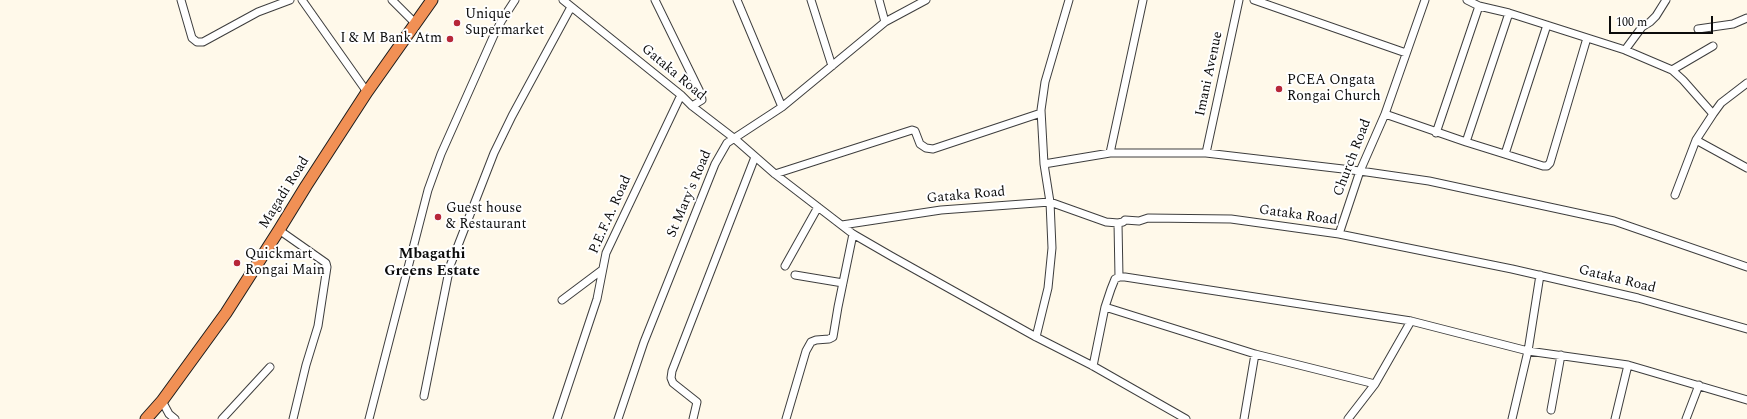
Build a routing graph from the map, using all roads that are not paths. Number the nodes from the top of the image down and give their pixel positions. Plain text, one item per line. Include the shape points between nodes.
1 (181, 0) edge
2 (290, 0) edge
3 (302, 0) edge
4 (392, 0) edge
5 (432, 0) edge
6 (515, 0) edge
7 (563, 0) edge
8 (655, 0) edge
9 (737, 0) edge
10 (811, 0) edge
11 (879, 0) edge
12 (926, 0) edge
13 (1069, 0) edge
14 (1143, 0) edge
15 (1239, 0) edge
16 (1254, 0) edge
17 (1425, 0) edge
18 (1467, 0) edge
19 (1666, 0) edge
20 (276, 2) edge
21 (1479, 6) junction
22 (571, 7) junction
23 (1509, 13) junction
24 (1747, 18) edge
25 (885, 22) junction
26 (415, 23) junction
27 (1547, 25) junction
28 (1698, 29) dead end
29 (1587, 38) junction
30 (1713, 46) dead end
31 (1625, 50) junction
32 (1406, 53) junction
33 (832, 66) junction
34 (1672, 70) junction
35 (1747, 83) edge
36 (367, 92) junction
37 (681, 95) junction
38 (692, 106) junction
39 (782, 107) junction
40 (1040, 113) junction
41 (1385, 114) junction
42 (1713, 114) junction
43 (1436, 133) junction
44 (735, 139) junction
45 (1696, 140) junction
46 (1466, 142) junction
47 (1110, 153) junction
48 (1206, 153) junction
49 (1505, 154) junction
50 (755, 157) junction
51 (1044, 164) junction
52 (1746, 166) edge
53 (1360, 170) junction
54 (775, 174) junction
55 (1676, 195) dead end
56 (1050, 202) junction
57 (818, 207) junction
58 (1118, 223) junction
59 (842, 225) junction
60 (279, 230) junction
61 (853, 234) junction
62 (1339, 234) junction
63 (785, 266) dead end
64 (1747, 267) edge
65 (602, 270) junction
66 (796, 275) dead end
67 (1540, 275) junction
68 (1119, 277) junction
69 (843, 283) junction
70 (562, 300) dead end
71 (1105, 307) junction
72 (1411, 322) junction
73 (1747, 329) edge
74 (1036, 337) junction
75 (1528, 351) junction
76 (1255, 354) junction
77 (1561, 355) junction
78 (1628, 365) junction
79 (1093, 366) junction
80 (270, 367) dead end
81 (1375, 384) junction
82 (1699, 385) junction
83 (424, 396) dead end
84 (162, 400) junction
85 (1747, 400) edge
86 (1551, 410) dead end
87 (146, 419) edge
88 (175, 419) edge
89 (222, 419) edge
90 (293, 419) edge
91 (369, 419) edge
92 (557, 419) edge
93 (618, 419) edge
94 (693, 419) edge
95 (786, 419) edge
96 (1186, 419) edge
97 (1244, 419) edge
98 (1348, 419) edge
99 (1512, 419) edge
100 (1615, 419) edge
101 (1686, 419) edge

1 - 20 street via 192,38 197,42 211,39
2 - 20 street
3 - 36 street
4 - 26 street
5 - 26 highway, Magadi Road
6 - 91 street via 494,35 441,154 428,190
7 - 22 street, Gataka Road
8 - 38 street via 702,97 702,100
9 - 39 street
10 - 33 street
11 - 25 street
12 - 25 street, St Mary's Road
13 - 40 street via 1045,82
14 - 47 street
15 - 48 street, Imani Avenue
16 - 32 street
17 - 32 street, Church Road
18 - 21 street
19 - 31 street via 1656,16 1642,27
21 - 23 street
21 - 43 street
22 - 37 street, Gataka Road
22 - 83 street via 494,152 450,266
23 - 27 street
23 - 46 street
24 - 28 street via 1733,24
25 - 33 street, St Mary's Road
26 - 36 highway, Magadi Road
27 - 29 street
27 - 49 street
29 - 31 street
29 - 49 street via 1550,163 1543,166
30 - 34 street
31 - 34 street
32 - 41 street, Church Road
33 - 39 street, St Mary's Road
34 - 42 street
35 - 42 street via 1721,103
36 - 60 highway, Magadi Road
37 - 38 street, Gataka Road
37 - 65 street, P.E.F.A. Road via 606,253
38 - 44 street, Gataka Road
39 - 44 street, St Mary's Road
40 - 51 street
40 - 54 street via 933,149 920,144 915,131 912,130
41 - 43 street
41 - 53 street, Church Road
42 - 45 street
43 - 46 street
44 - 50 street, Gataka Road
44 - 93 street, St Mary's Road via 727,143 715,164 644,342
45 - 52 street
45 - 55 street
46 - 49 street
47 - 48 street
47 - 51 street
48 - 53 street
50 - 54 street, Gataka Road
50 - 94 street via 672,371 673,383 698,402
51 - 56 street
53 - 62 street, Church Road
53 - 64 street via 1429,181 1614,221
54 - 57 street, Gataka Road
56 - 58 street, Gataka Road via 1106,222
56 - 59 street, Gataka Road via 941,210
56 - 74 street via 1052,248 1049,280
57 - 59 street, Gataka Road
57 - 63 street
58 - 62 street, Gataka Road via 1148,218 1231,219
58 - 68 street
59 - 61 street, Gataka Road
60 - 84 highway, Magadi Road via 226,313
60 - 90 street via 326,263 327,267 318,326
61 - 69 street
61 - 74 street, Gataka Road
62 - 67 street, Gataka Road
65 - 70 street
65 - 92 street, P.E.F.A. Road via 597,300
66 - 69 street
67 - 73 street, Gataka Road via 1638,298
67 - 75 street
68 - 71 street via 1115,279
68 - 72 street
69 - 95 street via 834,337 811,342 806,350
71 - 76 street
71 - 79 street
72 - 75 street
72 - 81 street
74 - 79 street, Gataka Road
75 - 77 street
75 - 99 street
76 - 81 street
76 - 97 street
77 - 78 street
77 - 86 street
78 - 82 street
78 - 100 street
79 - 96 street, Gataka Road
80 - 89 street
81 - 98 street
82 - 85 street
82 - 101 street
84 - 87 highway, Magadi Road
84 - 88 street via 169,414

